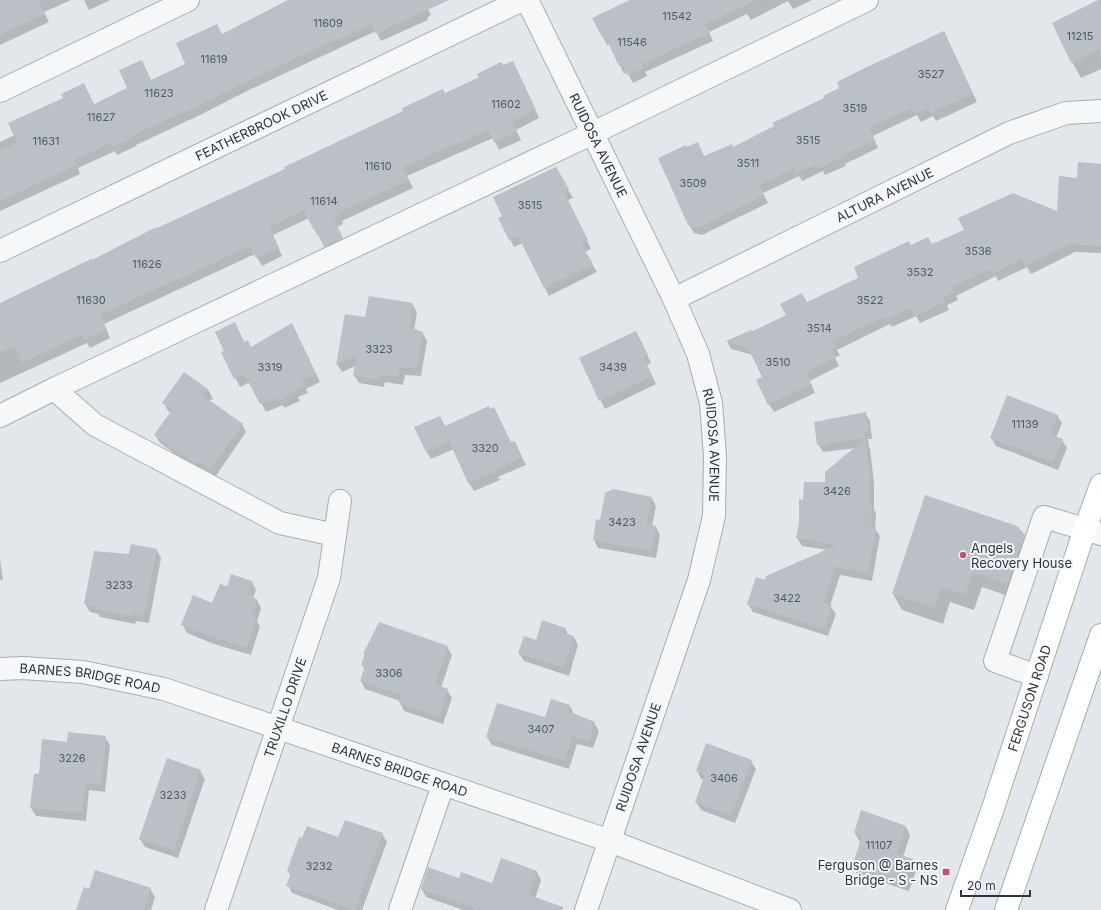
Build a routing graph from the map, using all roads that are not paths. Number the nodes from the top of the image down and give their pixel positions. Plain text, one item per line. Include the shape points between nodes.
1 (188, 0) edge
2 (522, 0) edge
3 (527, 0) edge
4 (868, 0) edge
5 (0, 91) edge
6 (1101, 111) edge
7 (593, 133) junction
8 (0, 251) edge
9 (674, 299) junction
10 (54, 389) junction
11 (0, 416) edge
12 (1101, 485) edge
13 (340, 501) dead end
14 (1093, 532) edge
15 (335, 535) junction
16 (1101, 635) edge
17 (0, 670) edge
18 (1037, 676) junction
19 (278, 728) junction
20 (443, 785) junction
21 (610, 841) junction
22 (777, 908) edge
23 (216, 910) edge
24 (400, 910) edge
25 (586, 910) edge
26 (957, 910) edge
27 (1006, 910) edge

1 - 5 street
2 - 8 street, FEATHERBROOK DRIVE
3 - 7 street, RUIDOSA AVENUE
4 - 7 street
6 - 9 street, ALTURA AVENUE via 1066,113 1009,133
7 - 9 street, RUIDOSA AVENUE
7 - 10 street
9 - 21 street, RUIDOSA AVENUE via 698,354 711,403 715,456 714,516 699,580
10 - 11 street
10 - 15 street via 94,425 280,524
12 - 14 main road, FERGUSON ROAD
13 - 15 street, TRUXILLO DRIVE
14 - 18 main road, FERGUSON ROAD
14 - 18 street via 1044,517 995,661
15 - 19 street, TRUXILLO DRIVE via 329,578
16 - 27 main road
17 - 19 street, BARNES BRIDGE ROAD via 23,668 83,672 164,689
18 - 26 main road, FERGUSON ROAD
19 - 20 street, BARNES BRIDGE ROAD
19 - 23 street, TRUXILLO DRIVE
20 - 21 street, BARNES BRIDGE ROAD
20 - 24 street
21 - 22 street, BARNES BRIDGE ROAD
21 - 25 street, RUIDOSA AVENUE

